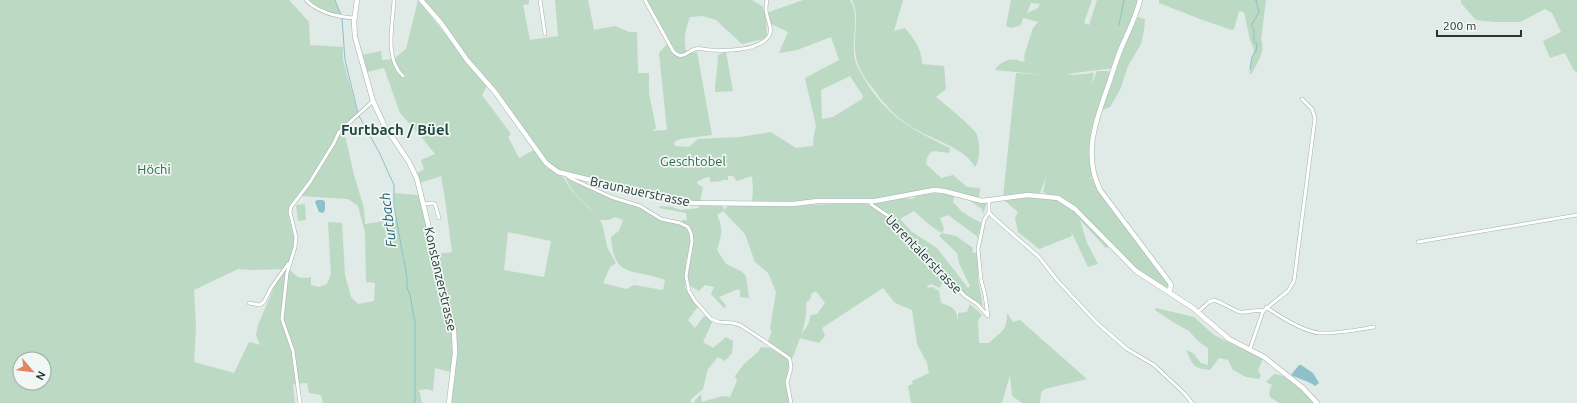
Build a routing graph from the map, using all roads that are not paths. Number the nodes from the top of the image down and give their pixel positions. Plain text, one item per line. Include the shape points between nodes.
1 (306, 0) edge
2 (357, 0) edge
3 (394, 0) edge
4 (421, 0) edge
5 (540, 0) edge
6 (645, 0) edge
7 (767, 0) edge
8 (1140, 0) edge
9 (355, 18) junction
10 (546, 34) dead end
11 (403, 76) dead end
12 (1302, 99) dead end
13 (373, 101) junction
14 (566, 174) junction
15 (989, 200) junction
16 (870, 201) junction
17 (424, 204) junction
18 (990, 212) junction
19 (1577, 215) edge
20 (439, 218) dead end
21 (1418, 242) dead end
22 (289, 263) junction
23 (1169, 292) junction
24 (249, 303) dead end
25 (1266, 307) junction
26 (1263, 311) junction
27 (1198, 312) junction
28 (1374, 327) dead end
29 (1250, 349) junction
30 (300, 403) edge
31 (449, 403) edge
32 (792, 403) edge
33 (1192, 403) edge
34 (1317, 403) edge

1 - 9 street via 316,8 342,17
2 - 9 street, Konstanzerstrasse
3 - 11 street via 391,53 395,67
4 - 14 street, Braunauerstrasse via 467,60 496,92 546,163
5 - 10 street
6 - 7 street via 673,51 681,56 695,49 746,48 762,42 771,31 766,13
8 - 23 street via 1093,131 1091,154 1094,174 1106,199 1170,282
9 - 13 street, Konstanzerstrasse via 356,41
12 - 25 street via 1312,109 1315,118 1294,280 1288,291
13 - 17 street, Konstanzerstrasse via 384,125 414,173
13 - 22 street via 339,132 310,182 291,207 296,237
14 - 16 street, Braunauerstrasse via 686,202 793,204 818,201
14 - 32 street via 609,196 643,207 661,219 688,227 692,241 686,269 689,291 711,319 740,326 790,360 788,382
15 - 16 street, Braunauerstrasse via 976,200 934,190
15 - 18 street
15 - 23 street, Braunauerstrasse via 1028,195 1061,199 1075,208 1132,268
16 - 18 street, Uerentalerstrasse via 893,219 965,296 988,316 978,249 984,220
17 - 20 street, Konstanzerstrasse via 435,204
17 - 31 street, Konstanzerstrasse via 455,333
18 - 33 street via 1039,257 1097,323 1126,349 1154,365
19 - 21 street
22 - 24 street via 264,302 260,305
22 - 30 street via 282,319 293,351
23 - 27 street, Braunauerstrasse
25 - 26 street
25 - 28 street via 1296,325 1318,333
26 - 27 street via 1240,312 1214,300
26 - 29 street
27 - 29 street, Braunauerstrasse via 1229,339
29 - 34 street, Braunauerstrasse via 1303,388

